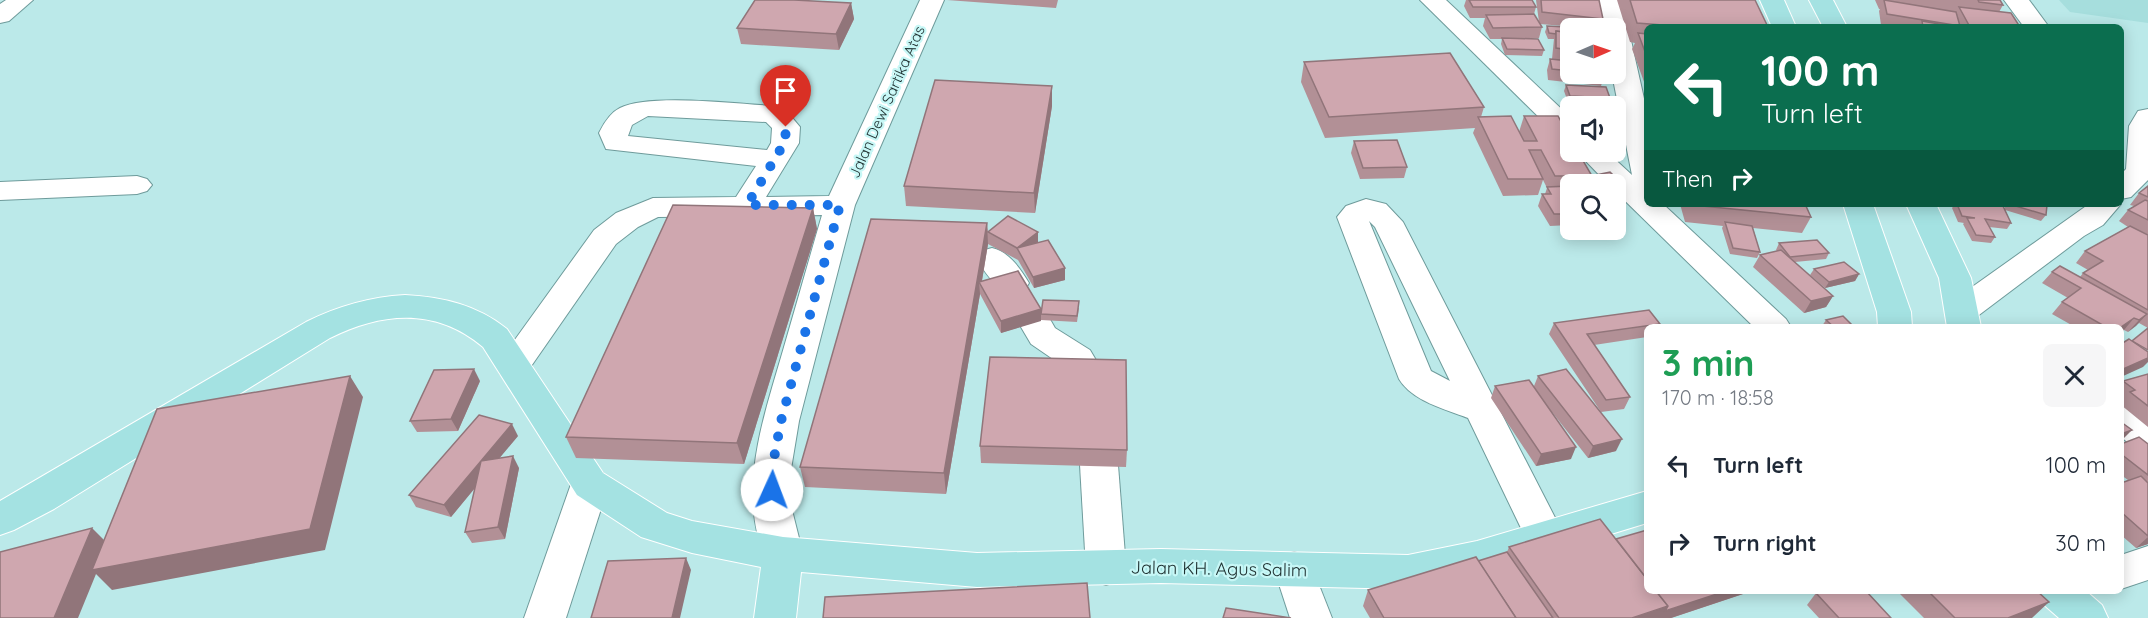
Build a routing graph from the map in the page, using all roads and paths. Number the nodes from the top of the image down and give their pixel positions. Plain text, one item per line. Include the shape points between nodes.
1 (21, 0) edge
2 (932, 0) edge
3 (1432, 0) edge
4 (1610, 0) edge
5 (1821, 0) edge
6 (2016, 0) edge
7 (0, 16) edge
8 (1833, 24) edge
9 (2035, 24) edge
10 (2124, 108) edge
11 (2140, 120) edge
12 (1560, 122) edge
13 (774, 159) junction
14 (1602, 162) edge
15 (1644, 164) edge
16 (2136, 179) edge
17 (137, 185) dead end
18 (0, 191) edge
19 (1644, 201) edge
20 (747, 205) junction
21 (840, 205) junction
22 (1859, 207) edge
23 (1922, 207) edge
24 (2103, 207) edge
25 (1653, 209) edge
26 (992, 258) dead end
27 (1013, 283) edge
28 (1964, 318) edge
29 (1035, 322) edge
30 (1771, 324) edge
31 (1895, 324) edge
32 (513, 366) junction
33 (1089, 378) edge
34 (1481, 409) junction
35 (2124, 420) edge
36 (2148, 438) edge
37 (1099, 465) edge
38 (590, 484) junction
39 (1644, 508) edge
40 (0, 519) edge
41 (1545, 537) junction
42 (783, 554) junction
43 (2148, 563) edge
44 (1106, 568) junction
45 (1294, 569) junction
46 (2124, 571) edge
47 (2061, 594) edge
48 (2079, 594) edge
49 (545, 618) edge
50 (775, 618) edge
51 (1311, 618) edge
52 (2088, 618) edge

1 - 7 street
2 - 21 street, Jalan Dewi Sartika Atas
3 - 12 street
4 - 15 street
5 - 8 main road
6 - 9 street
10 - 11 street
11 - 16 street
13 - 13 street via 785,142 786,127 774,114 647,108 631,112 613,133 616,143
13 - 20 street
14 - 19 street
17 - 18 street
20 - 21 street
20 - 32 street via 653,208 627,220 605,237
21 - 42 street, Jalan Dewi Sartika Atas via 781,421 772,469 773,510
22 - 31 main road
23 - 28 main road via 1957,276
24 - 28 street
25 - 30 street
26 - 27 street
29 - 33 street via 1043,336 1078,358
32 - 38 main road
32 - 40 main road via 483,326 448,312 424,307 373,310 348,316 318,330
34 - 34 street via 1388,222 1378,211 1368,207 1359,210 1352,217 1418,379
34 - 41 street
35 - 36 street
37 - 44 street
38 - 42 main road, Jalan KH. Agus Salim via 655,526
38 - 49 street
39 - 41 main road, Jalan KH. Agus Salim
41 - 45 main road, Jalan KH. Agus Salim via 1477,558 1408,572
42 - 44 main road, Jalan KH. Agus Salim via 977,570
42 - 50 main road
43 - 46 street
44 - 45 main road, Jalan KH. Agus Salim
45 - 51 street
47 - 52 main road
48 - 52 main road

